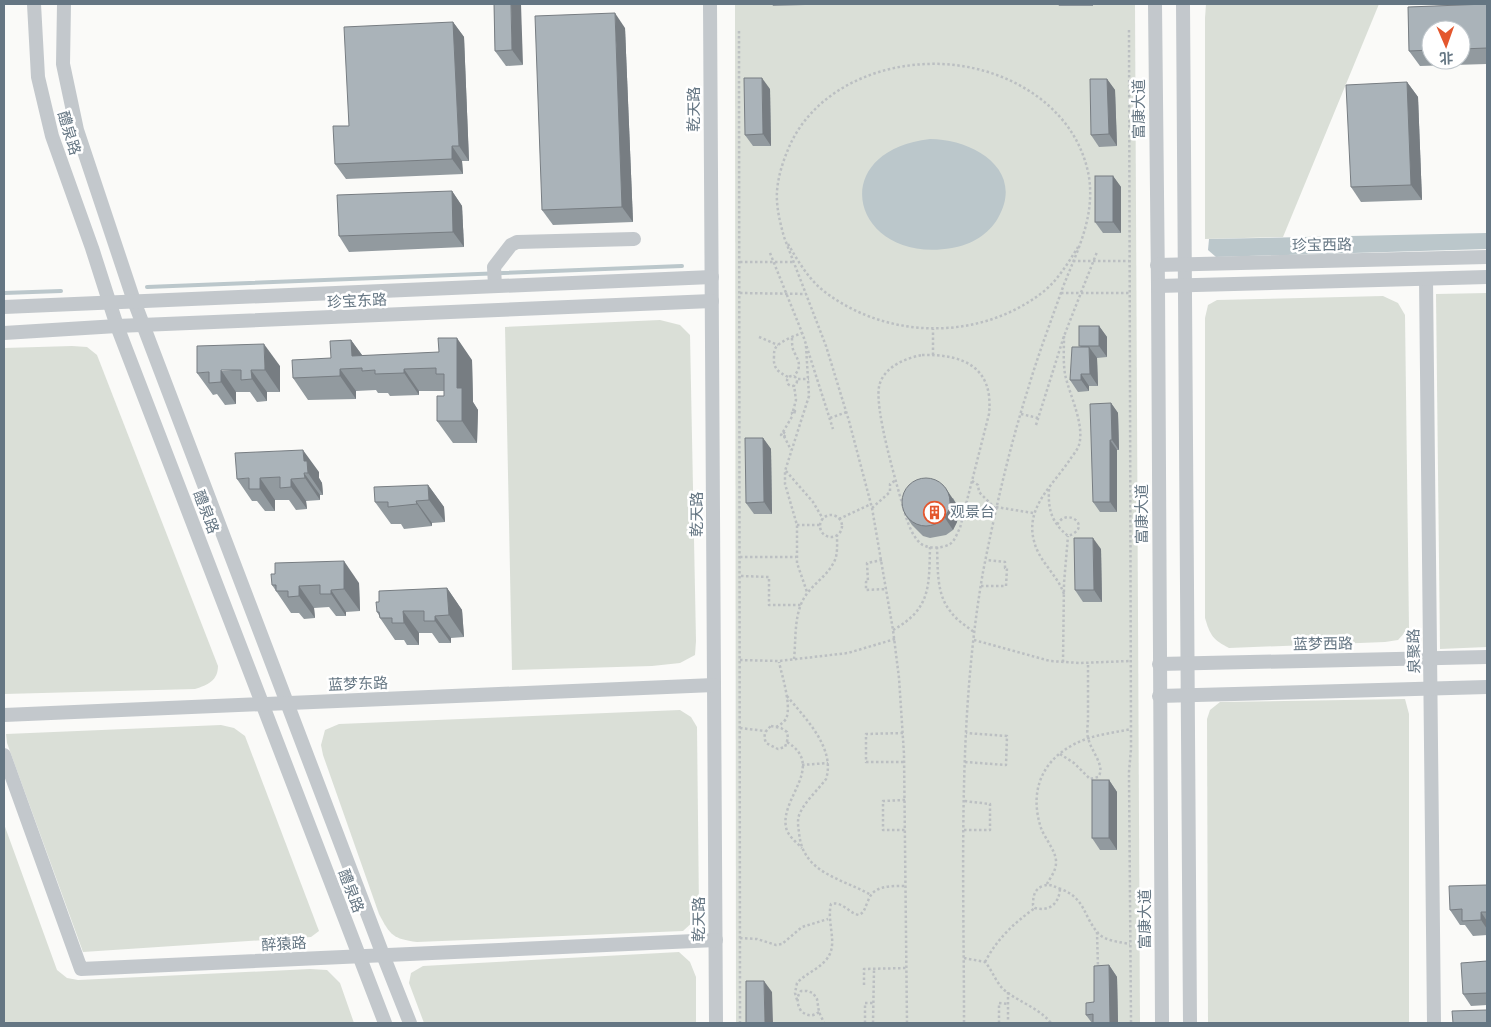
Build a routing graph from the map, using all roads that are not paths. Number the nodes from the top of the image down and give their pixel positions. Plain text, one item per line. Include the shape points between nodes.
1 (34, 4) edge
2 (64, 4) edge
3 (710, 4) edge
4 (1155, 4) edge
5 (1183, 4) edge
6 (634, 239) dead end
7 (1487, 257) edge
8 (1185, 264) junction
9 (1157, 265) junction
10 (712, 277) junction
11 (1487, 277) edge
12 (1426, 279) junction
13 (1185, 285) junction
14 (495, 286) junction
15 (1158, 286) junction
16 (134, 300) junction
17 (712, 301) junction
18 (110, 302) junction
19 (4, 306) edge
20 (117, 326) junction
21 (145, 326) junction
22 (4, 334) edge
23 (1487, 657) edge
24 (1430, 659) junction
25 (1159, 664) junction
26 (1188, 664) junction
27 (714, 685) junction
28 (1487, 687) edge
29 (1431, 689) junction
30 (1159, 696) junction
31 (1188, 696) junction
32 (287, 703) junction
33 (263, 705) junction
34 (4, 715) edge
35 (4, 755) edge
36 (716, 940) junction
37 (358, 956) junction
38 (382, 956) junction
39 (385, 1023) edge
40 (410, 1023) edge
41 (716, 1023) edge
42 (1162, 1023) edge
43 (1190, 1023) edge
44 (1434, 1023) edge

1 - 18 street, 醴泉路 via 38,77 52,136
2 - 16 street, 醴泉路 via 63,64 77,130
3 - 10 street, 乾天路
4 - 9 street, 富康大道
5 - 8 street
6 - 14 street via 511,244 494,267
7 - 8 street, 珍宝西路
8 - 9 street, 珍宝西路
8 - 13 street
9 - 15 street, 富康大道
10 - 14 street, 珍宝东路
10 - 17 street, 乾天路
11 - 12 street
12 - 13 street
12 - 24 street, 泉聚路
13 - 15 street
13 - 26 street
14 - 16 street, 珍宝东路
15 - 25 street, 富康大道
16 - 18 street, 珍宝东路
16 - 21 street, 醴泉路
17 - 21 street, 珍宝东路
17 - 27 street, 乾天路
18 - 19 street, 珍宝东路
18 - 20 street, 醴泉路
20 - 21 street, 珍宝东路
20 - 22 street, 珍宝东路
20 - 33 street, 醴泉路
21 - 32 street, 醴泉路
23 - 24 street, 蓝梦西路
24 - 26 street, 蓝梦西路
24 - 29 street, 泉聚路
25 - 26 street, 蓝梦西路
25 - 30 street, 富康大道
26 - 31 street
27 - 32 street, 蓝梦东路
27 - 36 street, 乾天路
28 - 29 street
29 - 31 street
29 - 44 street, 泉聚路
30 - 31 street
30 - 42 street, 富康大道
31 - 43 street
32 - 33 street, 蓝梦东路
32 - 38 street, 醴泉路
33 - 34 street, 蓝梦东路
33 - 37 street, 醴泉路
35 - 37 street, 醉猿路 via 82,969
36 - 38 street, 醉猿路
36 - 41 street, 乾天路
37 - 38 street, 醉猿路
37 - 39 street, 醴泉路
38 - 40 street, 醴泉路

